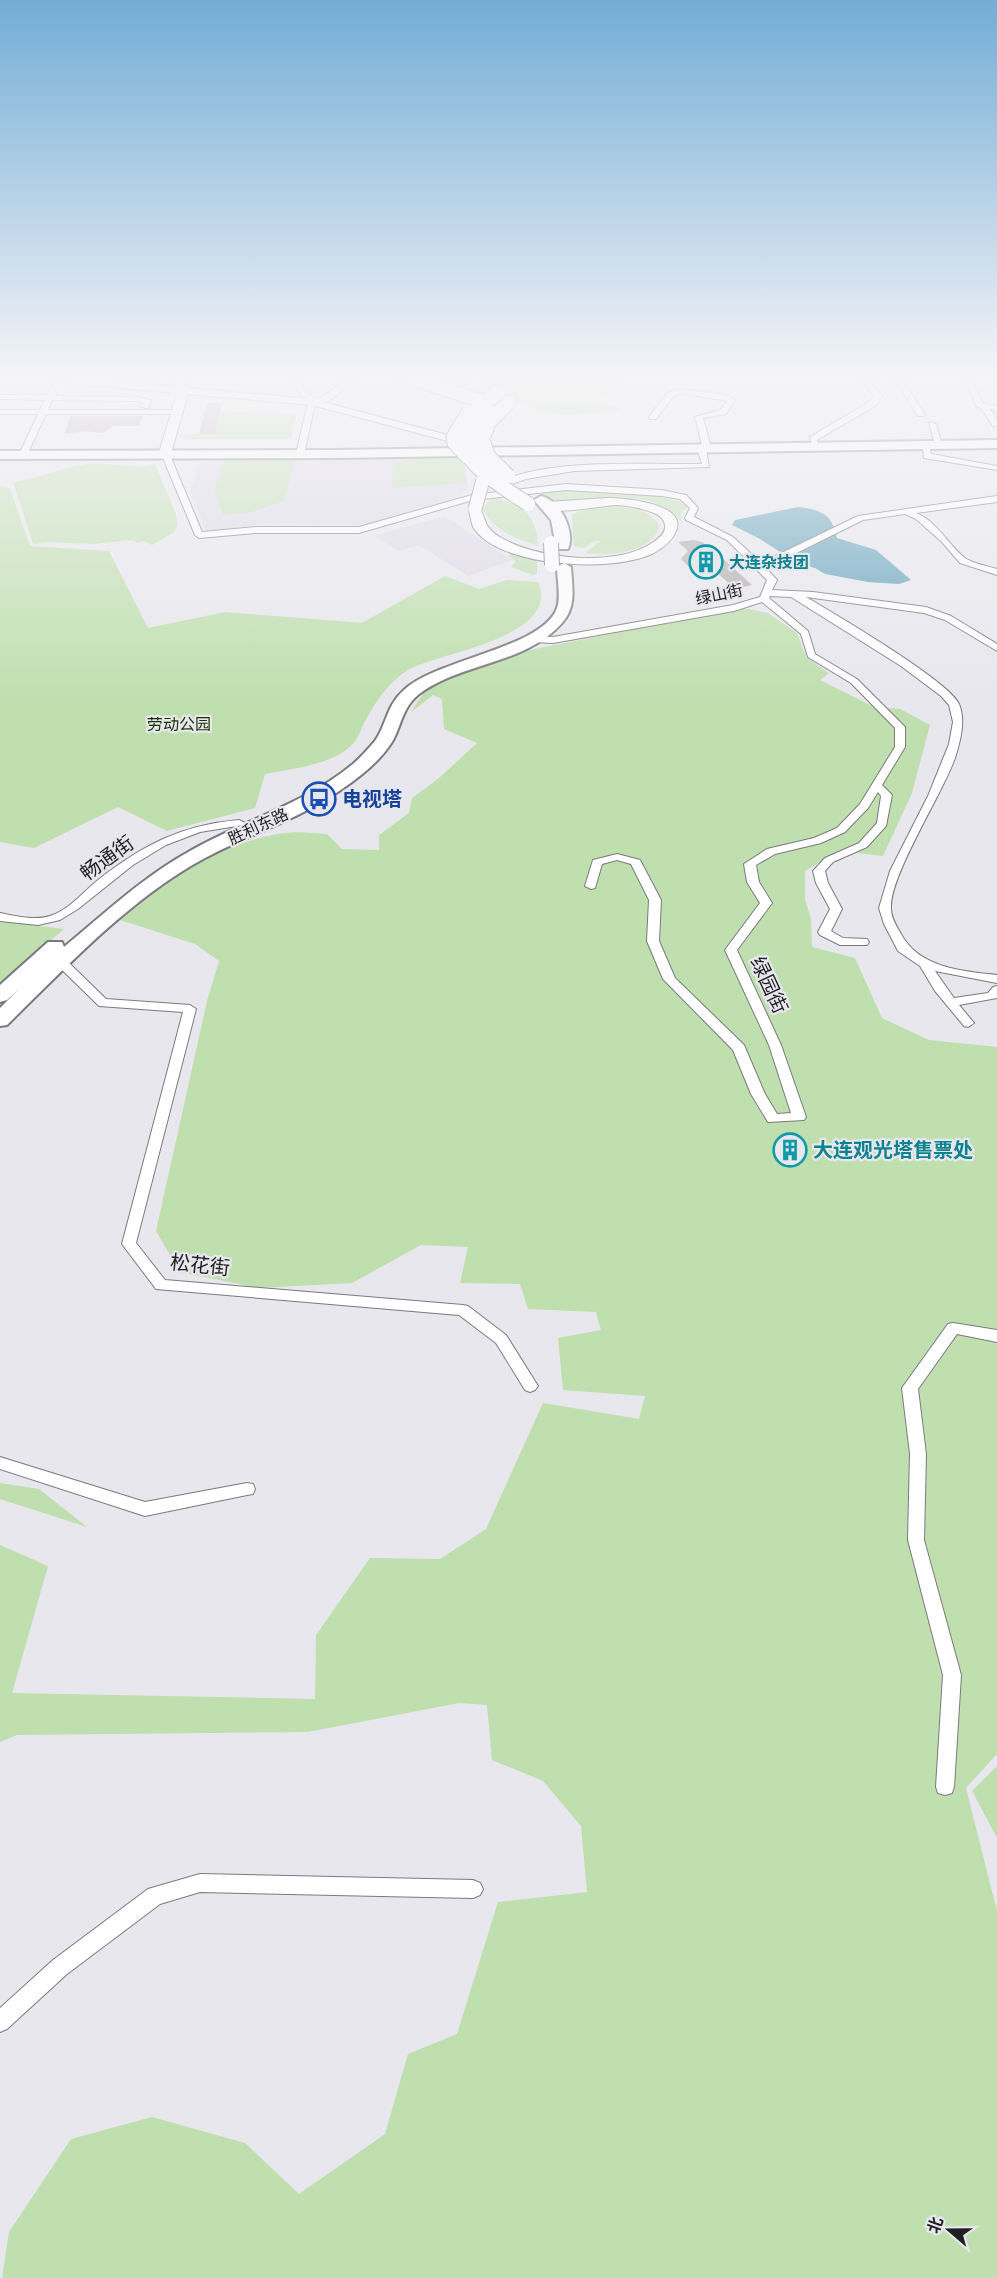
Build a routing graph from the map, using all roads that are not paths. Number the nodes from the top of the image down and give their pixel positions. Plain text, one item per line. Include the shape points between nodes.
1 (180, 486) edge
2 (485, 486) edge
3 (499, 486) edge
4 (502, 486) edge
5 (522, 486) edge
6 (494, 495) junction
7 (997, 499) edge
8 (539, 504) junction
9 (477, 505) junction
10 (907, 512) junction
11 (562, 526) junction
12 (557, 545) junction
13 (558, 566) junction
14 (760, 567) junction
15 (997, 572) edge
16 (793, 594) junction
17 (765, 596) junction
18 (532, 639) junction
19 (997, 648) edge
20 (876, 785) junction
21 (239, 823) junction
22 (591, 886) dead end
23 (0, 917) edge
24 (863, 942) dead end
25 (60, 961) junction
26 (925, 964) junction
27 (997, 979) edge
28 (997, 990) edge
29 (0, 996) edge
30 (953, 1002) junction
31 (0, 1020) edge
32 (968, 1023) dead end
33 (997, 1336) edge
34 (530, 1386) dead end
35 (0, 1463) edge
36 (247, 1489) dead end
37 (945, 1787) dead end
38 (473, 1889) dead end
39 (0, 2022) edge

1 - 9 street via 199,535 256,530 359,530
2 - 9 main road
3 - 6 street
4 - 8 main road, 胜利东路, bridge
5 - 8 main road, bridge
6 - 9 street, 绿山街
6 - 14 street, 绿山街 via 587,487 683,497 694,508 689,518 696,525 722,533
7 - 10 street
8 - 9 main road via 635,503 658,510 672,527 657,548 645,554 624,560 576,561 506,546 482,531 476,522
8 - 11 main road, 胜利东路 via 555,511
8 - 12 main road, 胜利东路
9 - 11 main road via 484,521 509,540 576,556 613,557 642,551 662,536 664,525 659,516 647,509 610,503 571,511
10 - 14 street via 861,518
10 - 15 street via 919,517 963,561
11 - 12 main road, 胜利东路
12 - 13 main road, 胜利东路
13 - 18 main road, 胜利东路 via 565,607 557,619
13 - 21 main road via 550,610 541,621 507,643 440,664 414,677 390,698 370,737 336,774
14 - 17 street, 绿山街 via 772,580
16 - 17 street
16 - 19 street via 926,610 948,618
16 - 26 street via 943,691 958,717 954,744 939,785 894,871 885,908 905,952
17 - 18 street, 绿山街 via 734,608 553,640
17 - 20 street, 绿园街 via 805,633 811,655 854,681 900,728 900,747
18 - 25 main road, 胜利东路 via 444,672 410,693 395,712 384,741 335,786 290,812 198,854 151,883
20 - 22 street, 绿园街 via 864,806 841,830 817,841 771,851 750,864 753,882 766,903 731,950 776,1045 799,1117 773,1119 739,1048 669,979 653,941 655,900 636,862 618,857 597,862
20 - 24 street via 886,795 882,824 863,845 829,860 819,871 836,909 824,932 840,941
21 - 23 street, 畅通街 via 180,832 130,860 51,920 31,922
21 - 29 main road via 146,871
25 - 31 main road, 胜利东路
25 - 34 street, 松花街 via 103,1003 190,1009 129,1244 160,1285 464,1310 501,1339
26 - 27 street
26 - 30 street
28 - 30 street via 992,996
30 - 32 street
33 - 37 street via 953,1328 910,1388 918,1454 916,1540 952,1675
35 - 36 street via 145,1509
38 - 39 street via 200,1883 155,1896 60,1967

